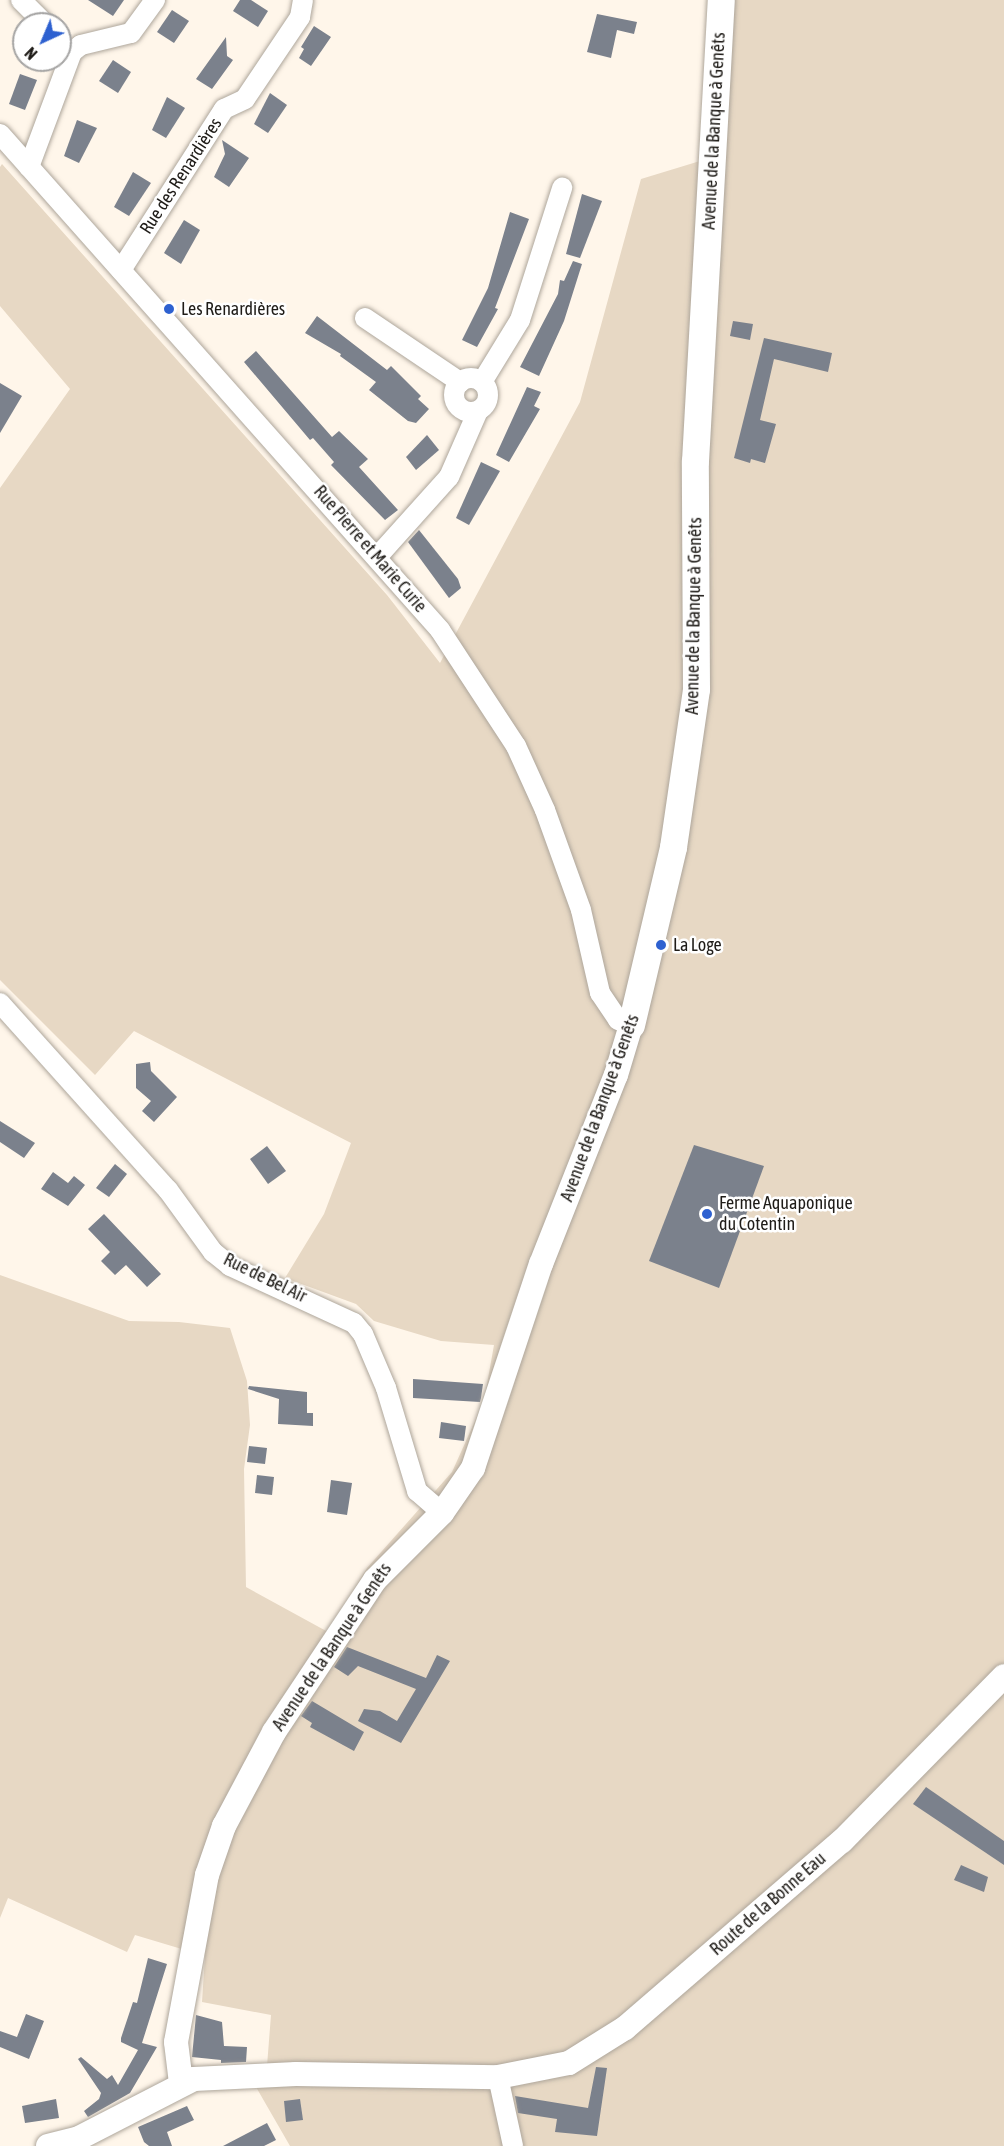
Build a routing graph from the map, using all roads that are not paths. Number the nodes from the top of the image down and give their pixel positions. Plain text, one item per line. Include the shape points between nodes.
1 (21, 0) edge
2 (155, 0) edge
3 (303, 0) edge
4 (721, 0) edge
5 (33, 12) edge
6 (72, 46) edge
7 (58, 72) edge
8 (0, 135) edge
9 (29, 167) junction
10 (562, 188) dead end
11 (121, 270) junction
12 (365, 318) dead end
13 (460, 382) junction
14 (482, 382) junction
15 (478, 411) junction
16 (378, 556) junction
17 (0, 1003) edge
18 (631, 1025) junction
19 (442, 1513) junction
20 (1004, 1676) edge
21 (498, 2077) junction
22 (181, 2083) junction
23 (48, 2146) edge
24 (513, 2146) edge

1 - 5 street
2 - 6 street via 131,33
3 - 11 street, Rue des Renardières via 300,17 245,99 224,109
4 - 18 main road, Avenue de la Banque à Genêts via 695,461 696,689 673,847
7 - 9 street
8 - 9 street, Rue Pierre et Marie Curie
9 - 11 street, Rue Pierre et Marie Curie
10 - 14 street via 520,320
11 - 16 street, Rue Pierre et Marie Curie
12 - 13 street
13 - 14 street via 471,378
13 - 15 street via 454,396 458,406 467,412
14 - 15 street via 489,398
15 - 16 street via 449,477
16 - 18 street, Rue Pierre et Marie Curie via 440,630 516,746 545,810 581,910 600,993 618,1020
17 - 19 street, Rue de Bel Air via 168,1190 213,1252 230,1266 354,1323 386,1388 417,1491
18 - 19 street, Avenue de la Banque à Genêts via 616,1075 541,1264 487,1434 464,1485
19 - 22 street, Avenue de la Banque à Genêts via 375,1580 273,1732 237,1798 201,1902 175,2052
20 - 21 street, Route de la Bonne Eau via 865,1820 625,2028 569,2063
21 - 22 street, Route de la Bonne Eau via 261,2076
21 - 24 street
22 - 23 street via 79,2138

